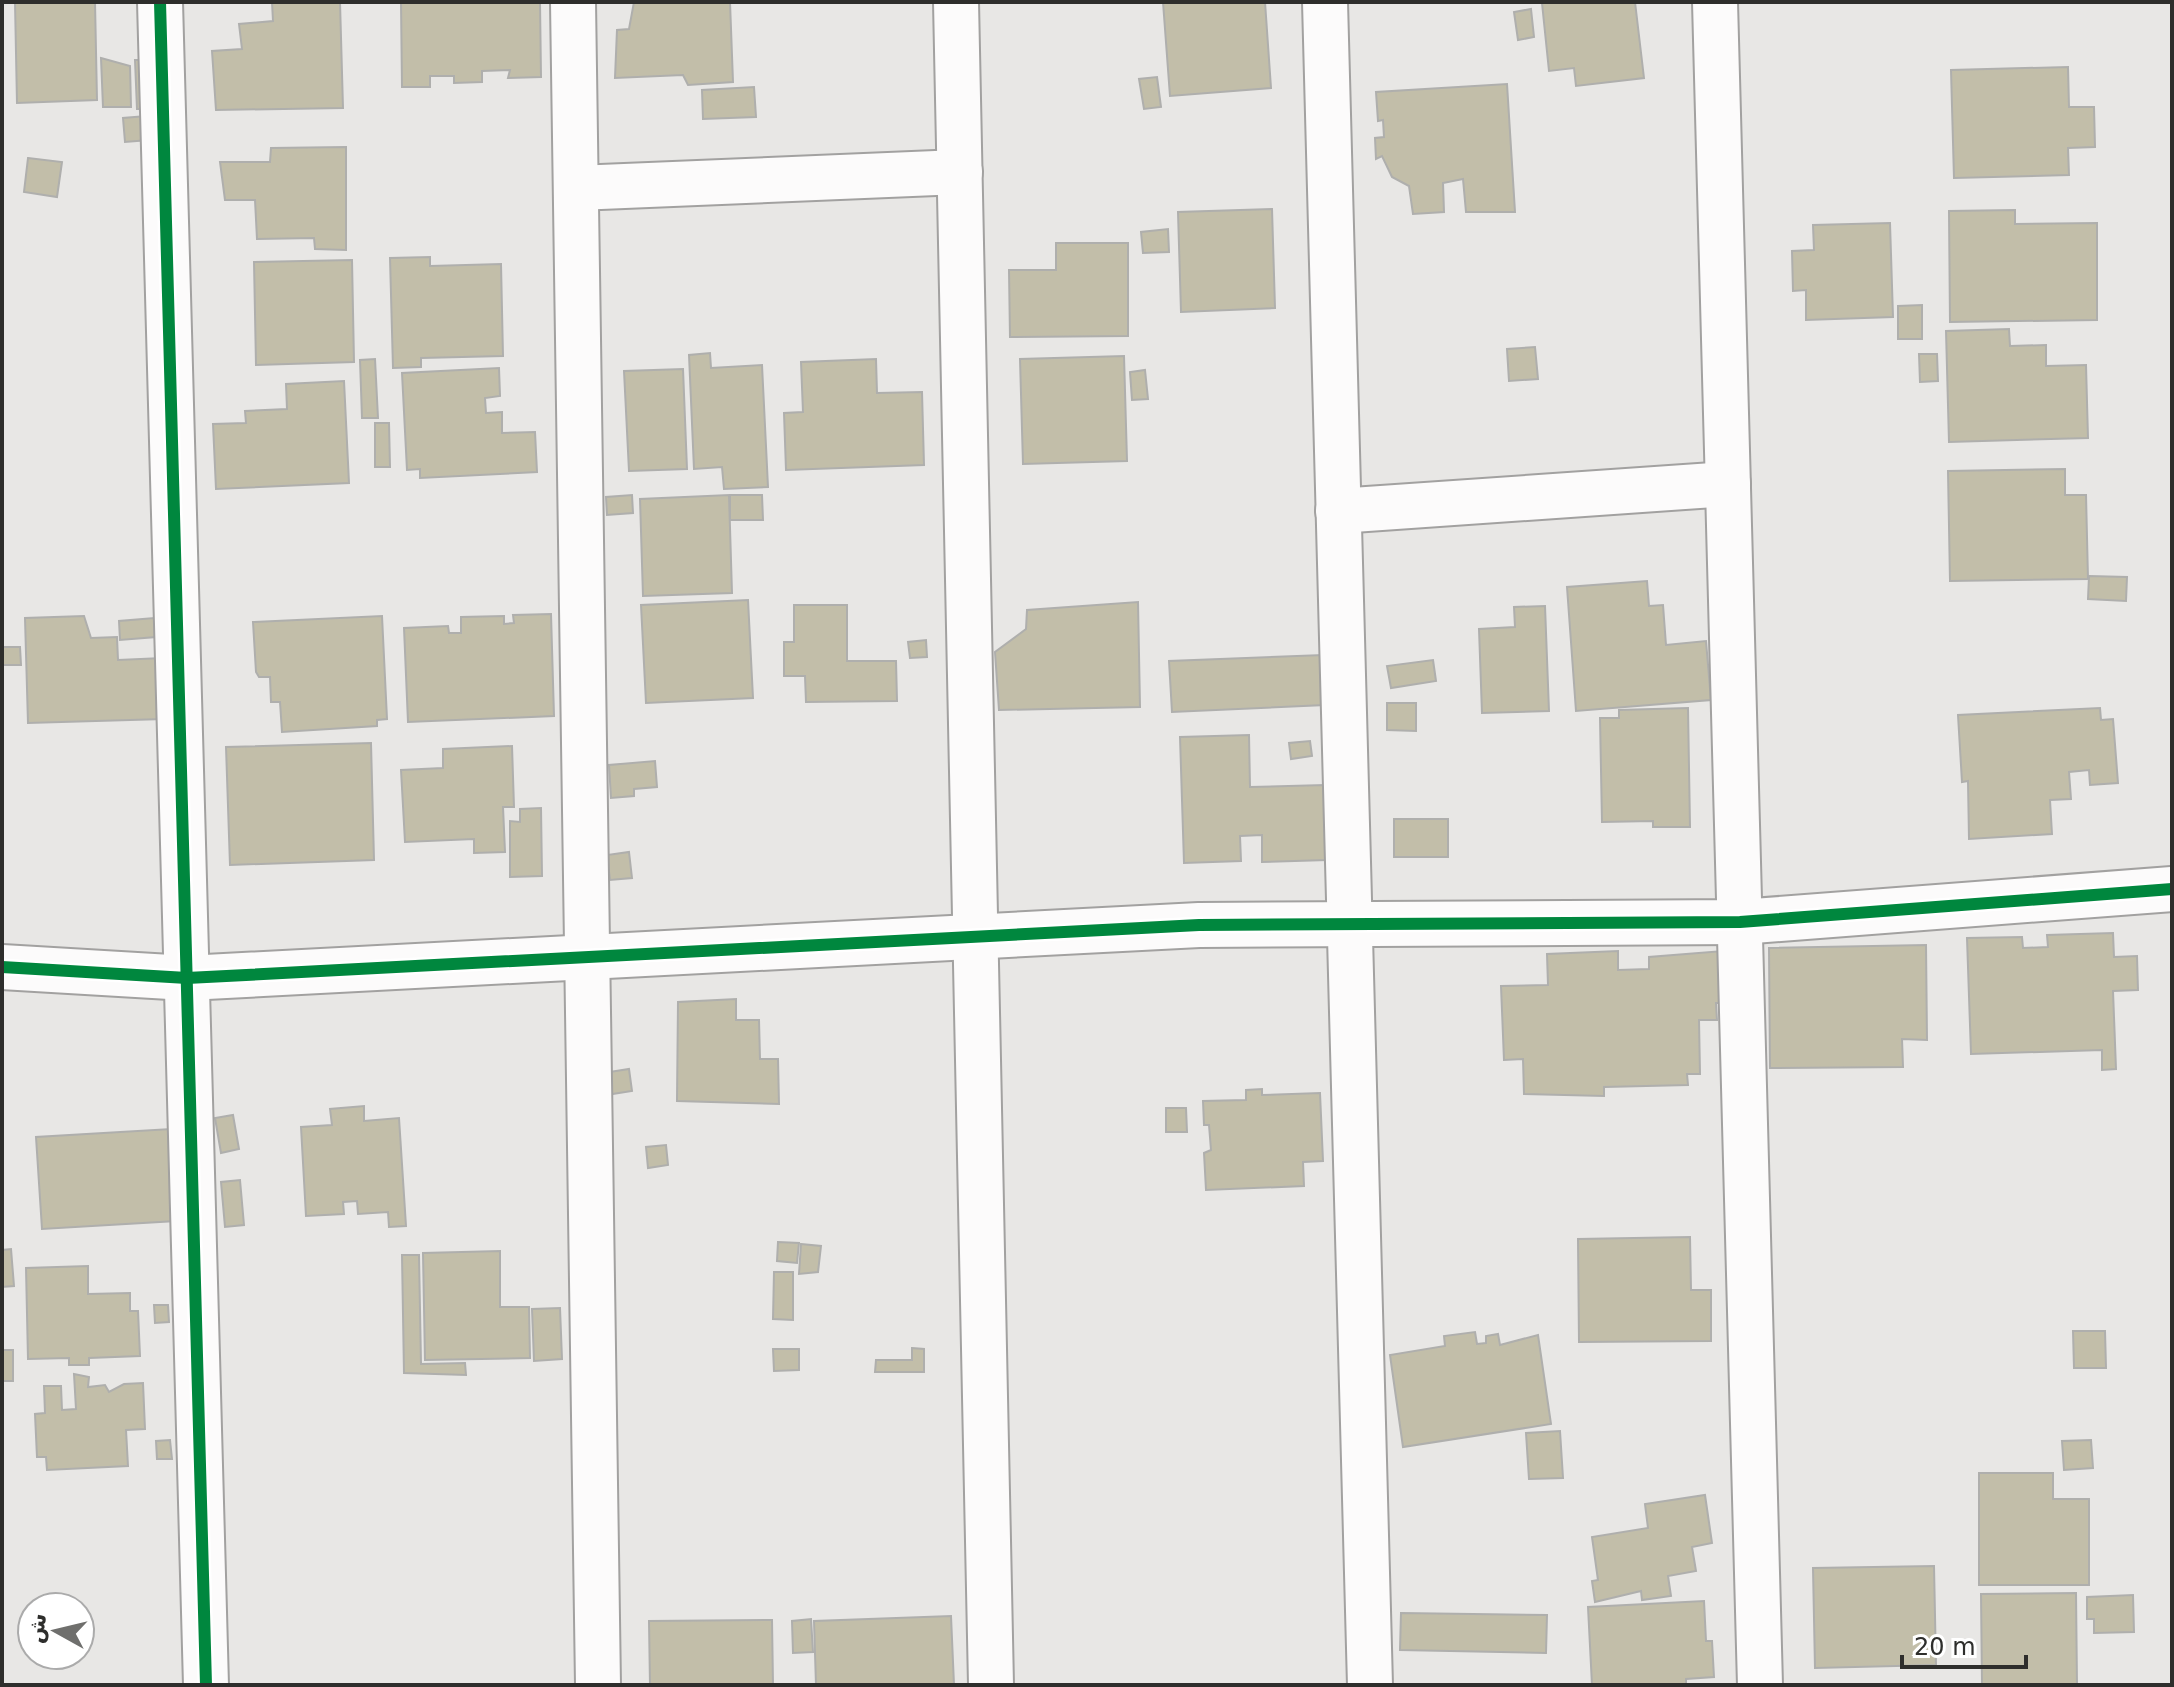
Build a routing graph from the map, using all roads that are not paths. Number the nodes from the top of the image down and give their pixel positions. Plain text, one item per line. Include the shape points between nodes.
1 (160, 2) edge
2 (573, 2) edge
3 (956, 2) edge
4 (1325, 2) edge
5 (1715, 2) edge
6 (960, 172) junction
7 (576, 188) junction
8 (1728, 484) junction
9 (1338, 511) junction
10 (2172, 889) edge
11 (1740, 922) junction
12 (1350, 924) junction
13 (976, 936) junction
14 (587, 957) junction
15 (2, 967) edge
16 (187, 978) junction
17 (206, 1685) edge
18 (598, 1685) edge
19 (991, 1685) edge
20 (1370, 1685) edge
21 (1760, 1685) edge

1 - 16 street
2 - 7 street
3 - 6 street
4 - 9 street
5 - 8 street
6 - 7 street
6 - 13 street
7 - 14 street
8 - 9 street
8 - 11 street
9 - 12 street
10 - 11 street
11 - 12 street
11 - 21 street
12 - 13 street
12 - 20 street
13 - 14 street
13 - 19 street
14 - 16 street
14 - 18 street
15 - 16 street
16 - 17 street

